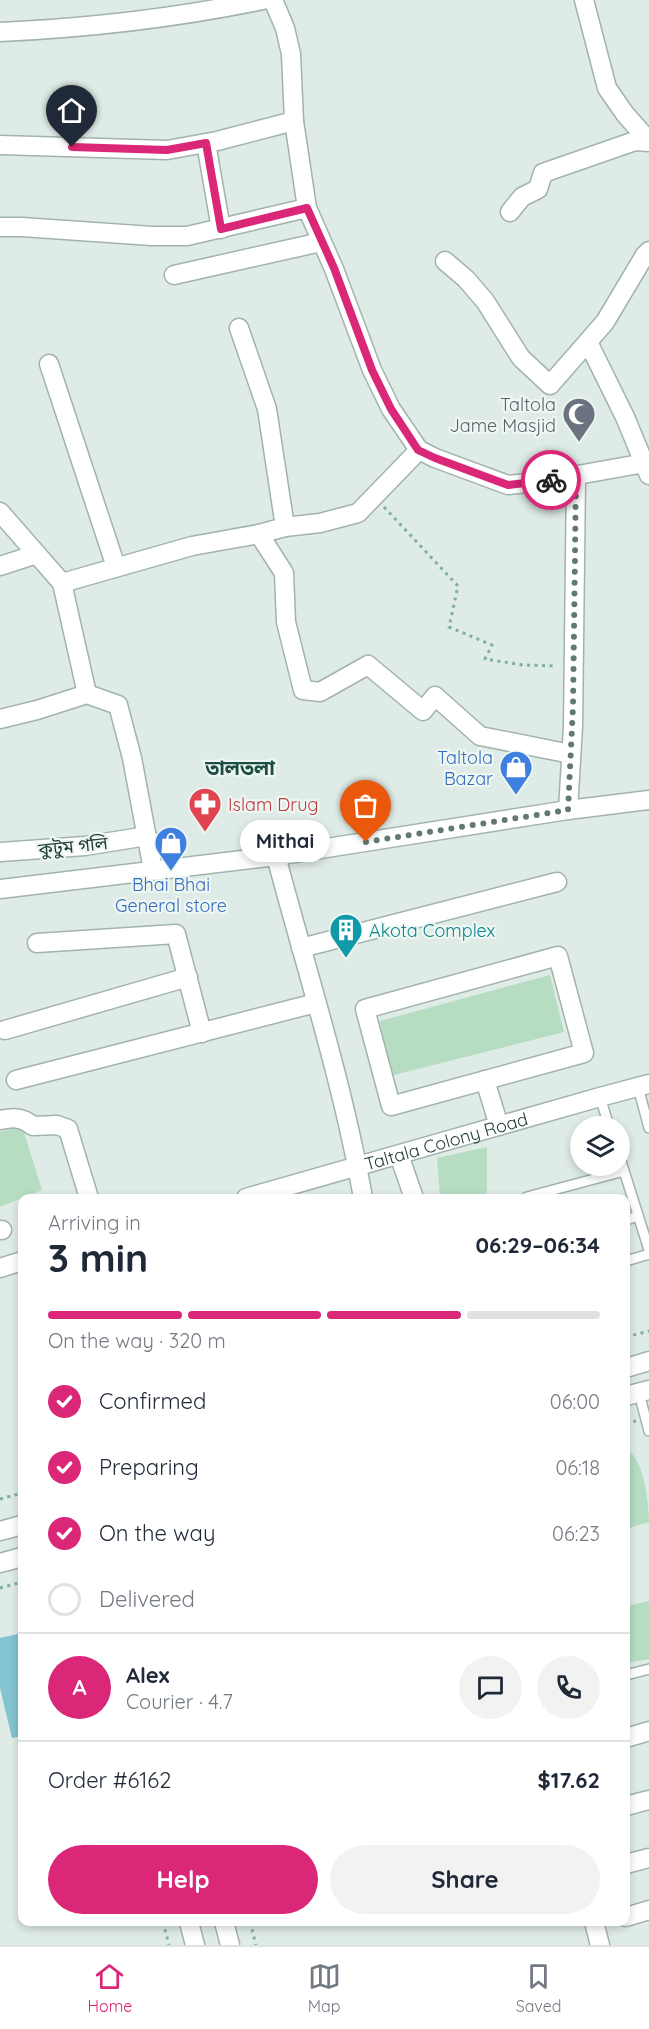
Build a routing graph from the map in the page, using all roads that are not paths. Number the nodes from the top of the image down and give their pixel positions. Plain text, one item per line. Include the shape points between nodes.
1 (263, 0) edge
2 (273, 0) edge
3 (584, 0) edge
4 (0, 32) edge
5 (294, 121) junction
6 (649, 141) edge
7 (206, 143) junction
8 (0, 145) edge
9 (307, 208) junction
10 (510, 212) dead end
11 (0, 227) edge
12 (221, 229) junction
13 (321, 242) junction
14 (649, 251) edge
15 (445, 261) dead end
16 (174, 275) dead end
17 (239, 328) dead end
18 (588, 342) junction
19 (49, 364) dead end
20 (418, 450) junction
21 (647, 469) edge
22 (576, 475) junction
23 (0, 512) edge
24 (285, 527) junction
25 (259, 534) junction
26 (37, 554) junction
27 (0, 566) edge
28 (116, 567) junction
29 (62, 583) junction
30 (87, 694) junction
31 (0, 719) edge
32 (571, 754) junction
33 (649, 800) edge
34 (568, 810) junction
35 (147, 836) junction
36 (0, 852) edge
37 (276, 856) junction
38 (153, 870) junction
39 (557, 882) dead end
40 (0, 889) edge
41 (36, 943) dead end
42 (301, 948) junction
43 (188, 977) junction
44 (316, 1004) junction
45 (5, 1030) dead end
46 (202, 1033) junction
47 (16, 1080) dead end
48 (485, 1080) junction
49 (643, 1086) edge
50 (600, 1097) junction
51 (606, 1116) edge
52 (0, 1120) edge
53 (499, 1126) junction
54 (649, 1128) edge
55 (399, 1155) junction
56 (357, 1167) junction
57 (605, 1176) edge
58 (626, 1176) edge
59 (88, 1194) edge
60 (260, 1194) edge
61 (362, 1194) edge
62 (413, 1194) edge
63 (538, 1194) edge
64 (638, 1216) junction
65 (630, 1219) edge
66 (649, 1252) edge
67 (630, 1259) edge
68 (18, 1262) edge
69 (0, 1268) edge
70 (649, 1361) edge
71 (630, 1367) edge
72 (638, 1393) edge
73 (649, 1431) edge
74 (18, 1526) edge
75 (0, 1531) edge
76 (18, 1558) edge
77 (0, 1563) edge
78 (649, 1670) edge
79 (630, 1674) edge
80 (649, 1731) edge
81 (630, 1737) edge
82 (649, 1857) edge
83 (630, 1863) edge
84 (649, 1910) edge
85 (630, 1916) edge
86 (190, 1926) edge
87 (225, 1926) edge
88 (599, 1926) edge
89 (195, 1945) edge
90 (230, 1945) edge
91 (600, 1945) edge

1 - 4 street via 199,12
2 - 5 street via 291,54
3 - 6 street via 607,88
5 - 7 street
5 - 9 street
6 - 10 street via 635,141 543,173 538,189 522,197
7 - 8 street via 167,150
7 - 12 street
9 - 12 street
9 - 13 street
11 - 12 street via 152,236 187,236
13 - 16 street
13 - 20 street via 372,370
14 - 18 street
15 - 18 street via 485,301 521,358 550,384
17 - 24 street via 267,409
18 - 21 street
19 - 28 street
20 - 22 street via 508,485
20 - 24 street via 358,513
21 - 22 street
22 - 32 street
23 - 26 street
24 - 25 street
25 - 28 street via 192,546
25 - 32 street via 284,573 286,622 303,690 320,692 368,665 423,711 435,696 480,736
26 - 27 street
26 - 29 street
28 - 29 street
29 - 30 street
30 - 31 street
30 - 35 street via 118,705
32 - 34 street
33 - 34 street
34 - 37 street
35 - 36 street, কুটুম গলি via 86,846
35 - 38 street
37 - 38 street
37 - 42 street
38 - 40 street
39 - 42 street
41 - 43 street via 176,934
42 - 44 street
43 - 45 street
43 - 46 street
44 - 46 street
44 - 56 street
46 - 47 street
48 - 48 street via 391,1106 365,1009 558,956 584,1053
48 - 53 street
49 - 50 street, Taltala Colony Road
49 - 54 lane
50 - 51 lane
50 - 53 street, Taltala Colony Road
52 - 59 street via 13,1117 33,1126 57,1125 68,1129
53 - 55 street, Taltala Colony Road
55 - 56 street, Taltala Colony Road
55 - 62 street
56 - 60 street, Taltala Colony Road
56 - 61 street
57 - 63 lane
58 - 64 lane
64 - 65 lane
64 - 66 lane
66 - 67 lane
68 - 69 street
70 - 71 street
72 - 73 lane
74 - 75 street
76 - 77 street
78 - 79 lane
80 - 81 street
82 - 83 street
84 - 85 street
86 - 89 street
87 - 90 street
88 - 91 street

